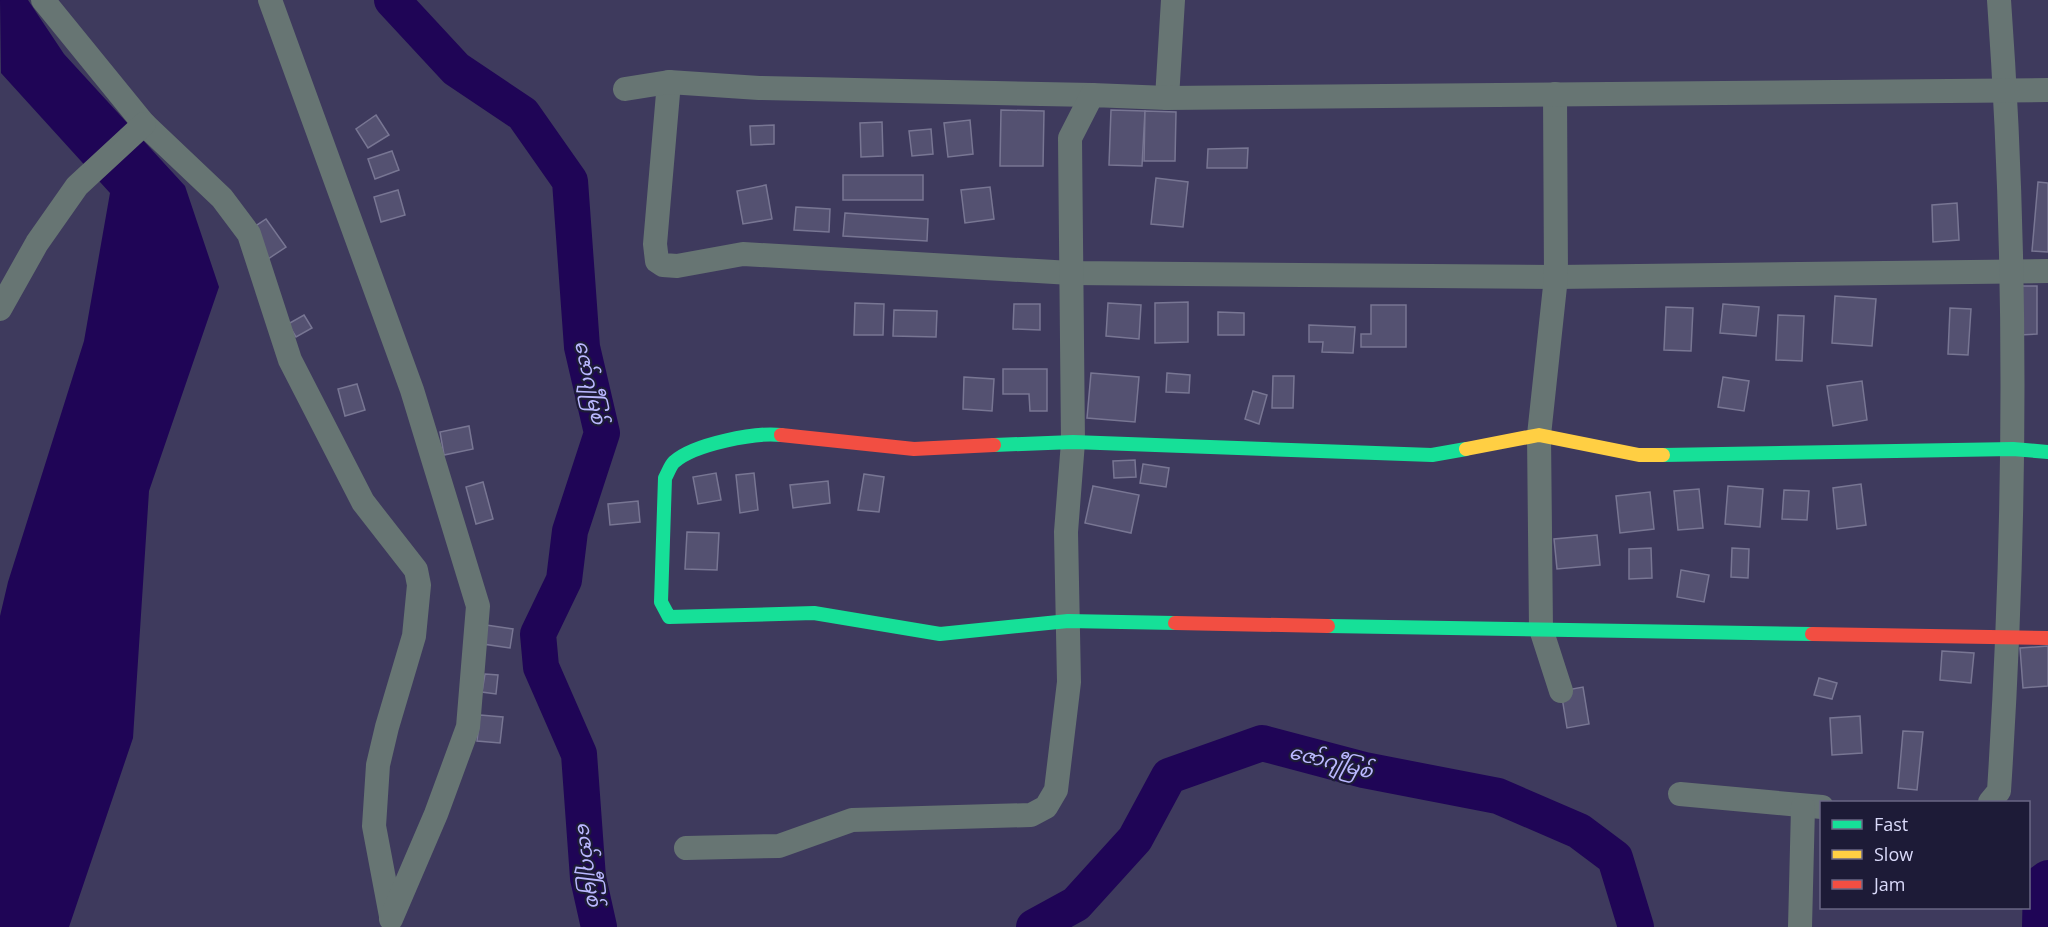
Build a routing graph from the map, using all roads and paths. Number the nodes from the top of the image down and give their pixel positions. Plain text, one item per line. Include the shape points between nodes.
1 (43, 0) edge
2 (270, 0) edge
3 (1173, 0) edge
4 (1999, 0) edge
5 (669, 82) junction
6 (625, 89) dead end
7 (2006, 90) junction
8 (2048, 90) edge
9 (1555, 94) junction
10 (1092, 95) junction
11 (1167, 98) junction
12 (141, 127) junction
13 (2009, 270) junction
14 (2048, 271) edge
15 (1071, 273) junction
16 (1556, 277) junction
17 (0, 309) edge
18 (1539, 435) junction
19 (1073, 442) junction
20 (2013, 448) junction
21 (2048, 452) edge
22 (1068, 621) junction
23 (1541, 629) junction
24 (2009, 637) junction
25 (2048, 638) edge
26 (1561, 691) dead end
27 (1680, 794) dead end
28 (1991, 801) edge
29 (1812, 807) edge
30 (686, 848) dead end
31 (390, 921) edge
32 (1800, 927) edge

1 - 12 street
2 - 31 street via 412,390 478,606 468,727
3 - 11 street
4 - 7 street
5 - 6 street
5 - 10 street via 759,88
5 - 15 street via 655,244 657,261 663,265 743,254
7 - 8 street
7 - 9 street
7 - 13 street
9 - 11 street
9 - 16 street
10 - 11 street
10 - 15 street via 1070,138
12 - 17 street via 87,176 37,243
12 - 31 street via 222,198 249,234 290,360 363,502 416,570 419,585 414,636 378,765 374,826
13 - 14 street
13 - 16 street
13 - 20 street
15 - 16 street
15 - 19 street
16 - 18 street
18 - 19 street via 1432,455
18 - 20 street via 1639,455
18 - 23 street
19 - 22 street via 1066,532
19 - 22 street via 914,449 763,433 689,452 673,463 665,478 661,591 661,602 669,617 814,613 939,634
20 - 21 street
20 - 24 street
22 - 23 street
22 - 30 street via 1069,682 1056,790 1046,807 1031,816 852,820 779,846
23 - 24 street
23 - 26 street
24 - 25 street
24 - 28 street via 1999,791
27 - 29 street
29 - 32 street

